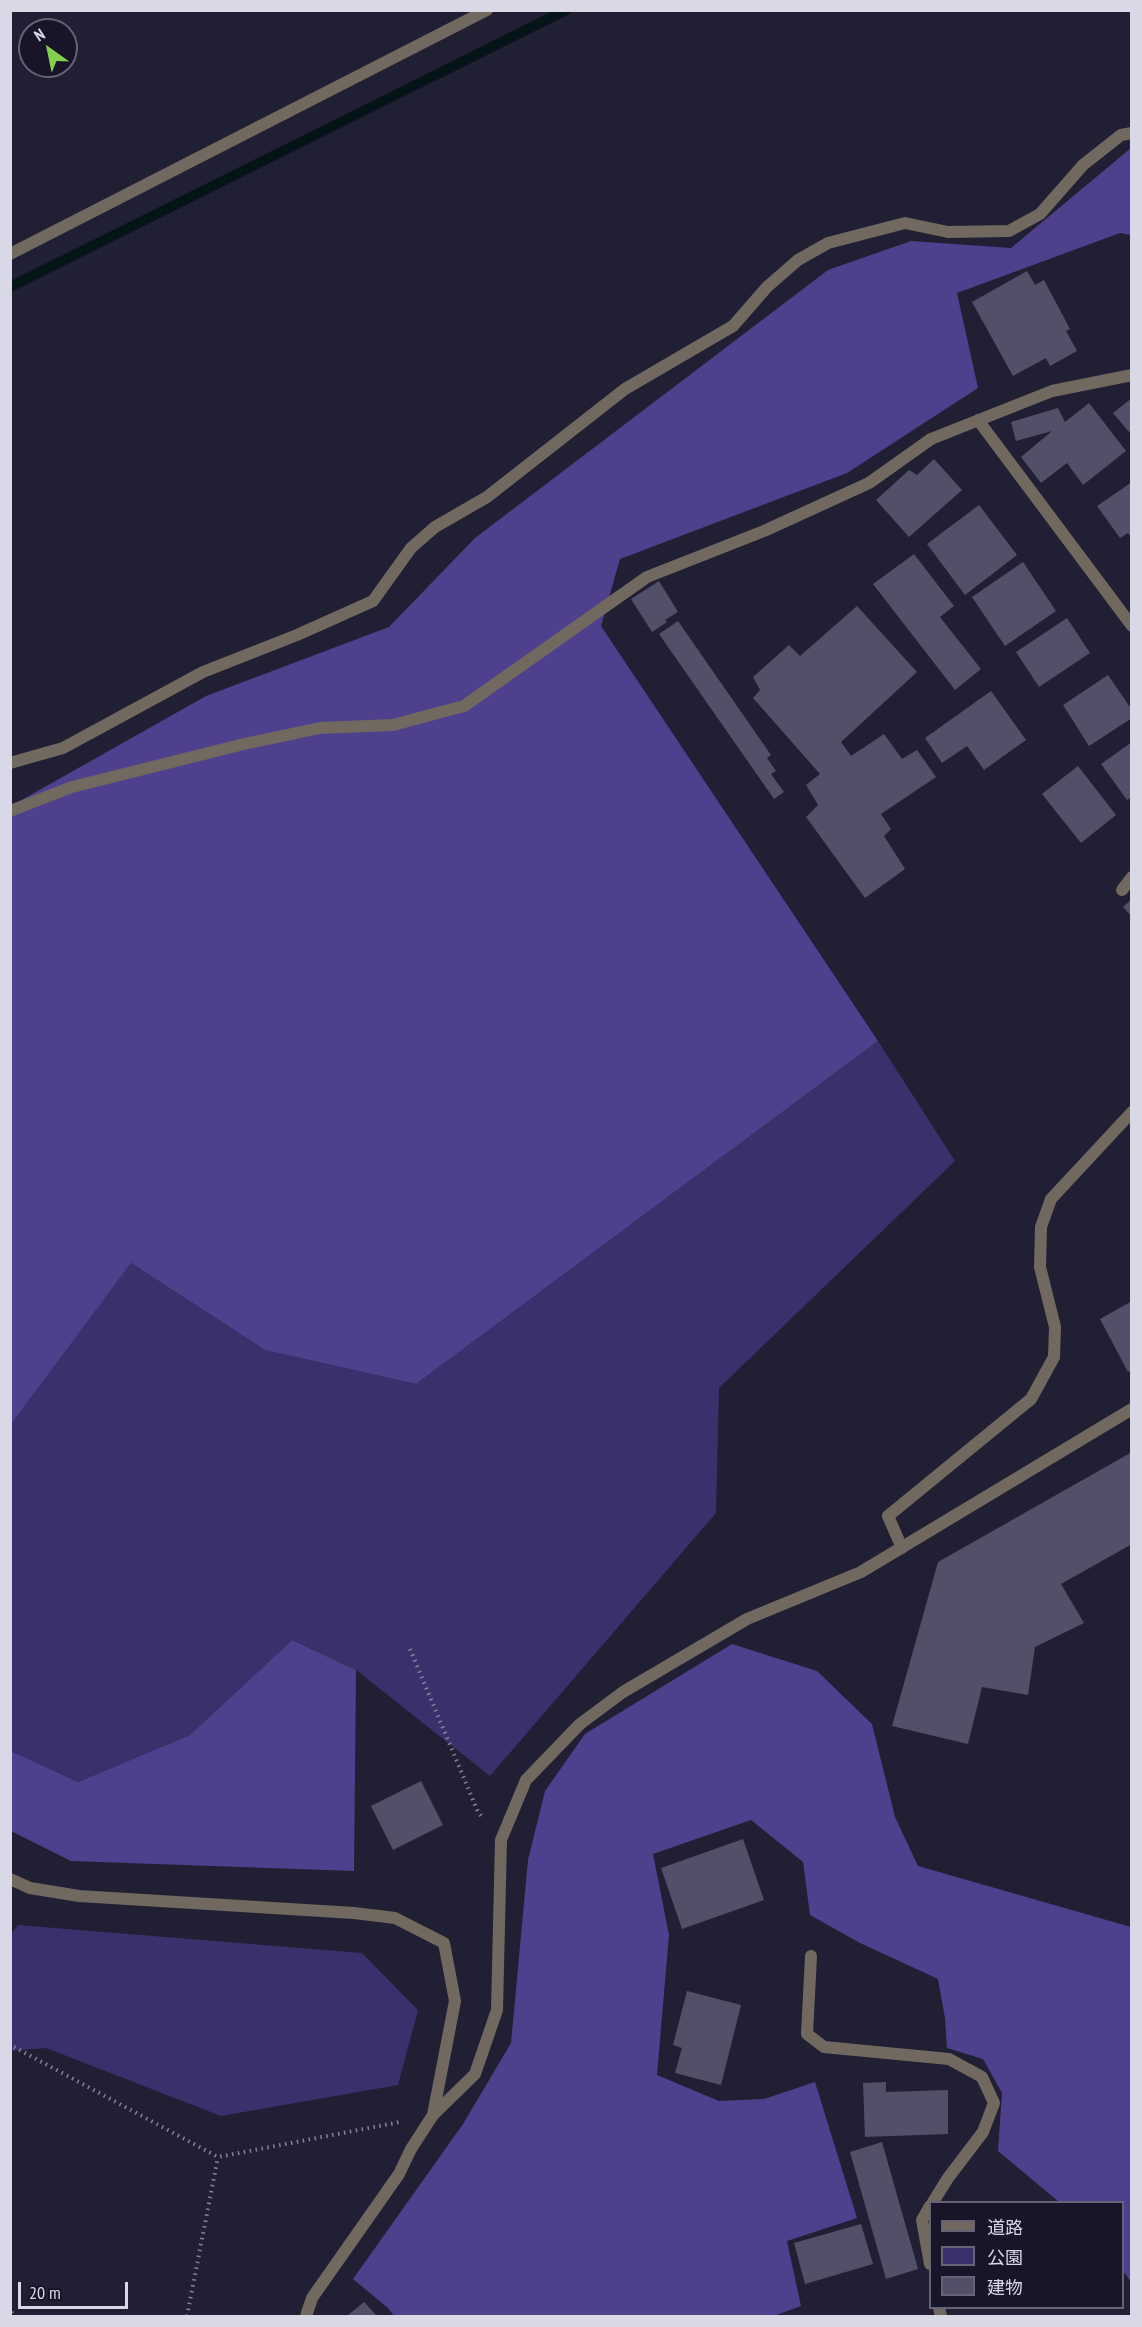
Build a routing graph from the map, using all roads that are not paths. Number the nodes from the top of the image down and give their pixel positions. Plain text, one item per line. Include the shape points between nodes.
1 (487, 10) edge
2 (1131, 133) edge
3 (10, 254) edge
4 (1131, 375) edge
5 (978, 420) junction
6 (1131, 626) edge
7 (10, 763) edge
8 (10, 811) edge
9 (1131, 877) edge
10 (1122, 890) dead end
11 (1131, 1112) edge
12 (1131, 1409) edge
13 (902, 1548) junction
14 (10, 1879) edge
15 (811, 1956) dead end
16 (433, 2115) junction
17 (934, 2201) edge
18 (929, 2209) edge
19 (929, 2258) edge
20 (306, 2316) edge

1 - 3 street
2 - 7 street via 1121,135 1083,165 1040,213 1009,231 948,232 905,223 828,243 798,260 767,287 733,326 625,389 487,497 435,526 411,548 373,601 203,672 63,748
4 - 5 street via 1052,392
5 - 6 street
5 - 8 street via 931,439 869,483 764,531 647,577 464,706 393,725 320,728 244,744 72,787
9 - 10 street
11 - 13 street via 1051,1199 1041,1227 1040,1267 1055,1327 1054,1357 1031,1399 888,1516
12 - 13 street
13 - 16 street via 861,1572 747,1619 623,1692 580,1724 526,1780 501,1840 497,2010 475,2074
14 - 16 street via 30,1888 79,1896 395,1918 444,1943 455,2001
15 - 17 street via 807,2034 824,2047 949,2060 982,2077 994,2103 983,2132
16 - 20 street via 399,2174 312,2298
18 - 19 street via 922,2220

